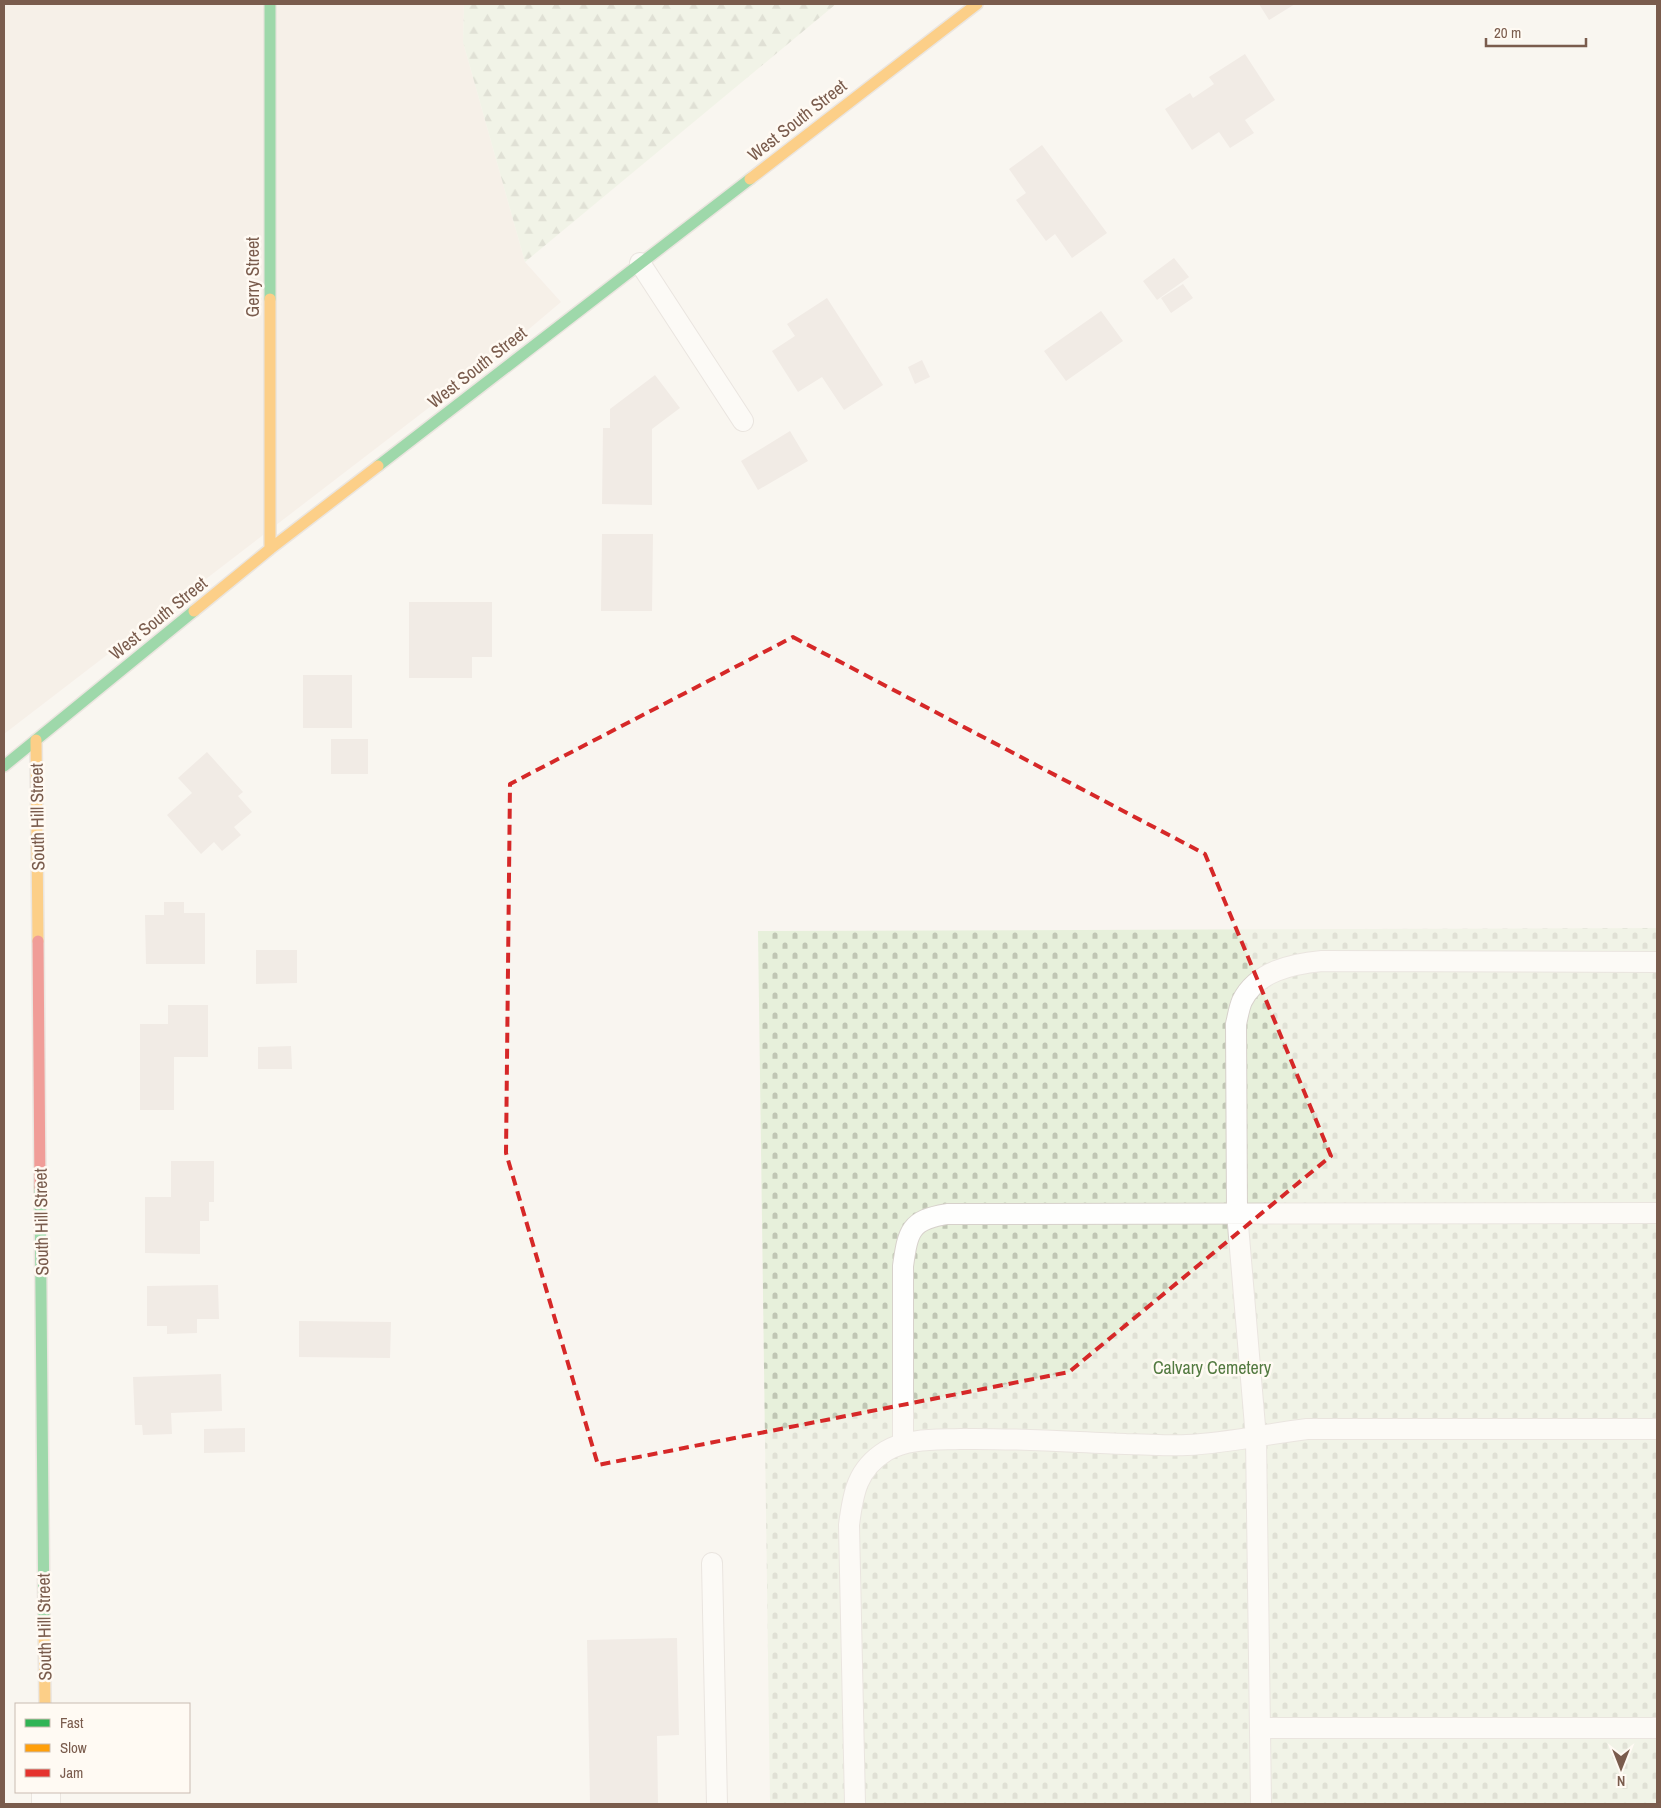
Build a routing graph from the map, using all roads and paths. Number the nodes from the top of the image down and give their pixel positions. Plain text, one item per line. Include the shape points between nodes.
1 (270, 4) edge
2 (977, 4) edge
3 (640, 263) junction
4 (743, 421) dead end
5 (270, 549) junction
6 (36, 740) junction
7 (4, 766) edge
8 (1657, 962) edge
9 (1237, 1213) junction
10 (1657, 1213) edge
11 (1657, 1429) edge
12 (1256, 1438) junction
13 (903, 1444) junction
14 (712, 1564) dead end
15 (45, 1703) edge
16 (1260, 1728) junction
17 (1657, 1728) edge
18 (718, 1804) edge
19 (855, 1804) edge
20 (1261, 1804) edge

1 - 5 street, Gerry Street
2 - 3 street, West South Street
3 - 4 lane
3 - 5 street, West South Street
5 - 6 street, West South Street
6 - 7 street, West South Street
6 - 15 street, South Hill Street
8 - 9 lane via 1322,961 1277,970 1256,983 1242,1001 1236,1024
9 - 10 lane
9 - 12 lane
9 - 13 lane via 947,1214 928,1217 915,1226 907,1240 903,1266
11 - 12 lane via 1307,1429
12 - 13 lane via 1186,1446 982,1439
12 - 16 lane
13 - 19 lane via 871,1462 858,1480 852,1500 849,1525
14 - 18 lane
16 - 17 lane
16 - 20 lane

